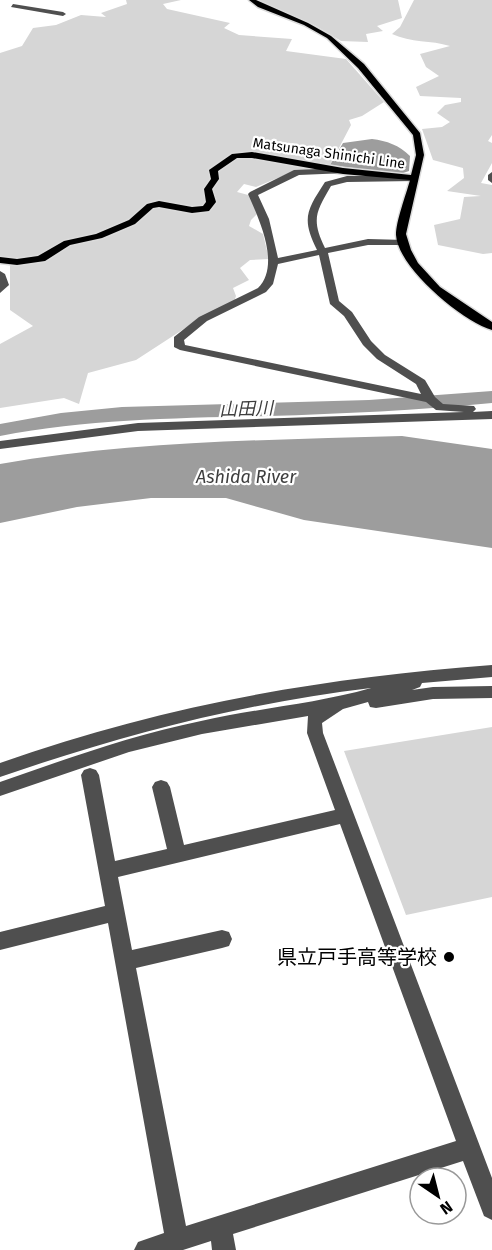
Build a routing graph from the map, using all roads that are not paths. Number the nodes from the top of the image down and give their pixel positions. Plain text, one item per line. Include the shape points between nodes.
1 (22, 0) edge
2 (252, 0) edge
3 (63, 14) dead end
4 (343, 171) junction
5 (492, 175) edge
6 (414, 178) junction
7 (492, 180) edge
8 (402, 242) junction
9 (323, 253) junction
10 (0, 260) edge
11 (274, 262) junction
12 (0, 274) edge
13 (0, 290) edge
14 (492, 327) edge
15 (429, 399) junction
16 (492, 408) edge
17 (492, 415) edge
18 (0, 445) edge
19 (492, 671) edge
20 (414, 676) junction
21 (492, 692) edge
22 (338, 704) junction
23 (0, 770) edge
24 (90, 775) dead end
25 (161, 787) dead end
26 (0, 789) edge
27 (346, 815) junction
28 (177, 855) junction
29 (108, 871) junction
30 (116, 912) junction
31 (222, 939) dead end
32 (0, 941) edge
33 (125, 961) junction
34 (469, 1148) junction
35 (492, 1208) edge
36 (220, 1227) junction
37 (177, 1240) junction
38 (146, 1250) edge
39 (224, 1250) edge

1 - 3 street via 10,7
2 - 6 main road via 315,28 361,66 417,135 420,155
4 - 6 main road, Matsunaga Shinichi Line
4 - 10 main road, Matsunaga Shinichi Line via 252,155 235,156 213,170 215,178 208,189 211,202 206,209 150,206 132,222 99,236 67,243 41,259
4 - 11 street via 297,172 253,194 264,219
5 - 7 street
6 - 8 main road, Matsunaga Shinichi Line
6 - 9 street via 347,179 328,184 311,213 312,231
8 - 9 street via 368,242
8 - 14 main road via 429,283
9 - 11 street
9 - 15 street via 333,302 348,314 381,357 421,382
11 - 15 street via 268,284 262,290 203,319 178,339 180,347
12 - 13 street via 4,285
15 - 16 street via 440,407
17 - 18 street via 138,427
19 - 20 street
20 - 22 street via 414,683
20 - 23 street via 272,696 133,726
21 - 22 street via 433,693
22 - 26 street via 202,727 129,745
22 - 27 street via 314,720 315,733
24 - 29 street
25 - 28 street
27 - 28 street
27 - 34 street
28 - 29 street
29 - 30 street
30 - 32 street
30 - 33 street
31 - 33 street
33 - 37 street
34 - 35 street
34 - 36 street
36 - 37 street
36 - 39 street
37 - 38 street

